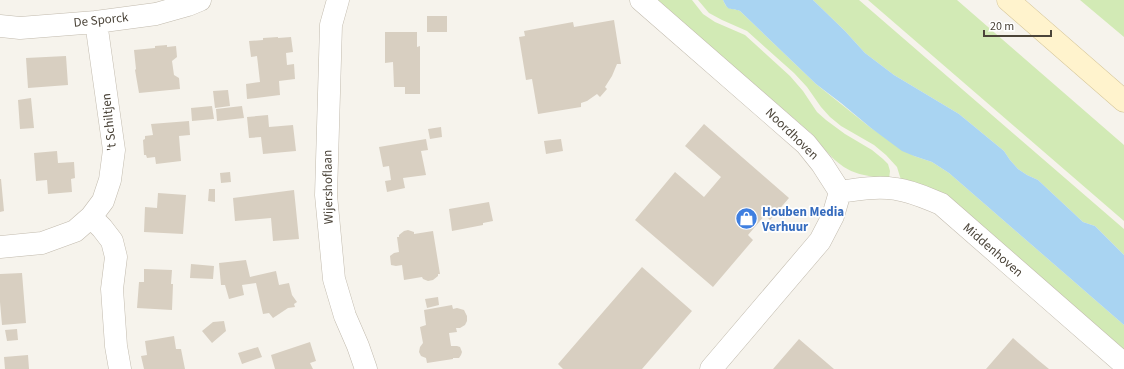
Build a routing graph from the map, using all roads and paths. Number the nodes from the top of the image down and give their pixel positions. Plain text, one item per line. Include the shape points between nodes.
1 (200, 0) edge
2 (338, 0) edge
3 (641, 0) edge
4 (1008, 0) edge
5 (96, 22) junction
6 (0, 26) edge
7 (1124, 101) edge
8 (840, 192) junction
9 (91, 217) junction
10 (0, 247) edge
11 (1124, 364) edge
12 (120, 369) edge
13 (366, 369) edge
14 (711, 369) edge

1 - 5 street, De Sporck via 156,14
2 - 13 street, Wijershoflaan via 330,25 326,195 334,280
3 - 8 street, Noordhoven via 806,144
4 - 7 main road
5 - 6 street, De Sporck via 20,28
5 - 9 street, 't Schiltjen via 114,150 110,180 103,201
8 - 11 street, Middenhoven via 873,187 896,188 941,204
8 - 14 street via 833,216 820,241
9 - 10 street, 't Schiltjen via 75,231 42,243
9 - 12 street via 112,241 116,257 112,289

